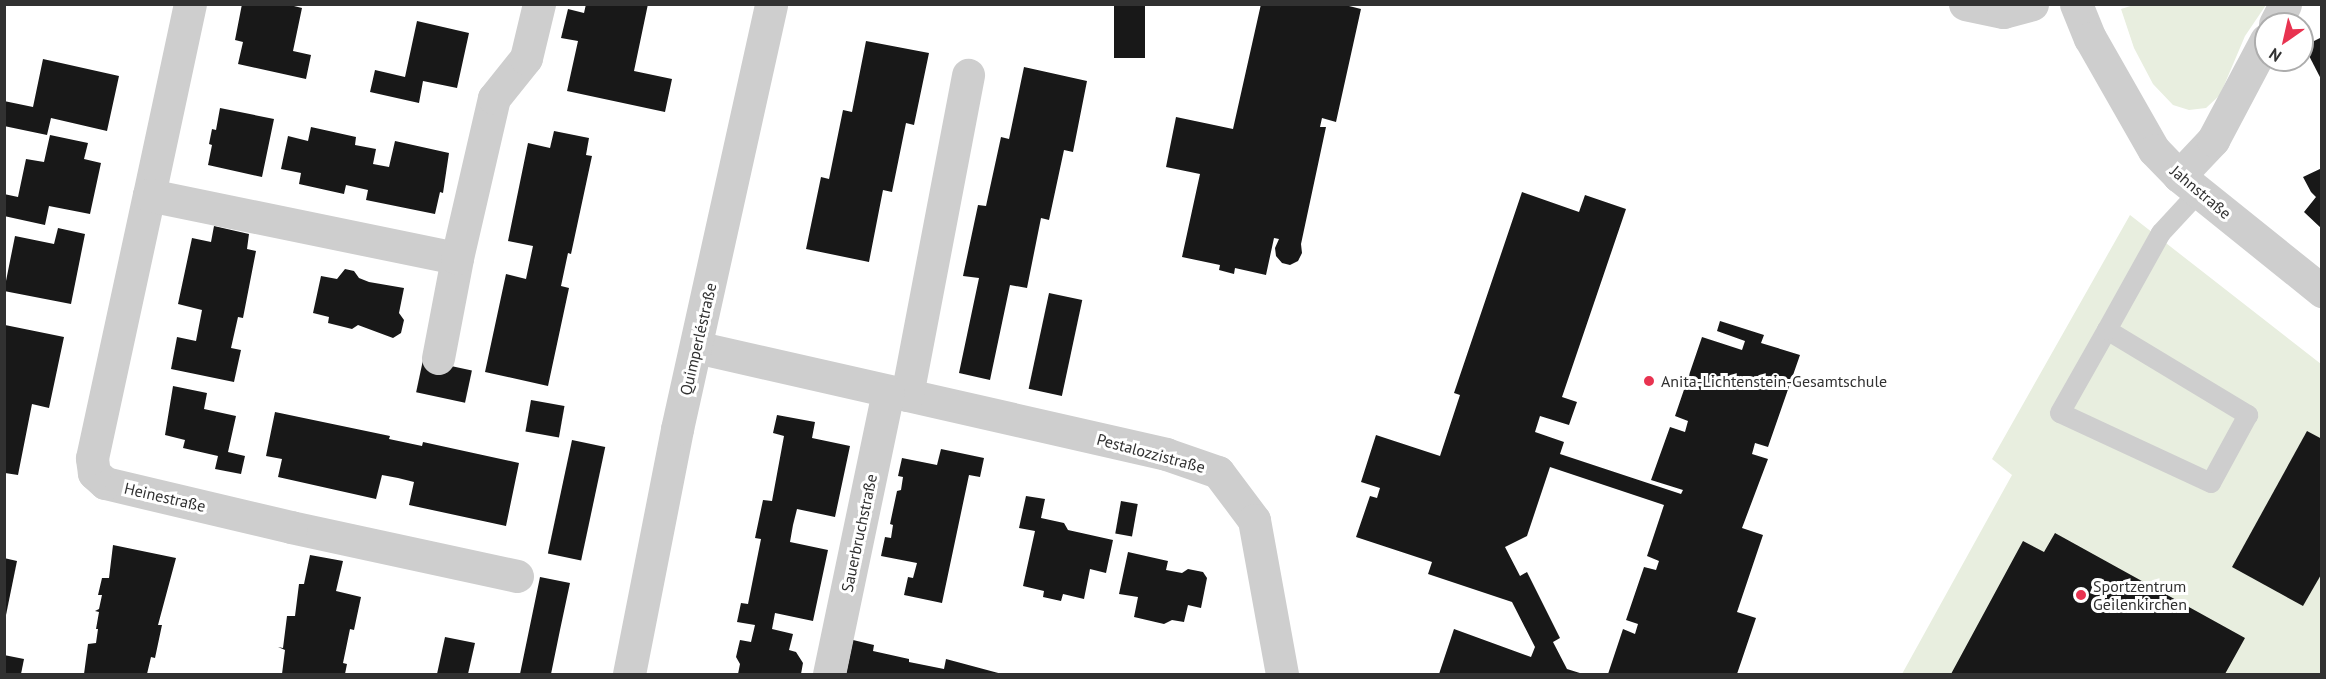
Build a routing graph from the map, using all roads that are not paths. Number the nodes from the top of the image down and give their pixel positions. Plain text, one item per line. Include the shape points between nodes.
1 (189, 4) edge
2 (539, 4) edge
3 (771, 4) edge
4 (1965, 4) edge
5 (2032, 4) edge
6 (2076, 4) edge
7 (2254, 63) edge
8 (968, 75) dead end
9 (2189, 184) junction
10 (149, 195) junction
11 (457, 258) junction
12 (2322, 291) edge
13 (2107, 330) junction
14 (696, 347) junction
15 (438, 358) dead end
16 (897, 393) junction
17 (517, 576) dead end
18 (629, 675) edge
19 (830, 675) edge
20 (1281, 675) edge

1 - 10 street, Heinestraße
2 - 11 street via 526,58 494,98
3 - 14 street, Quimperléstraße
4 - 5 street via 2003,12
6 - 9 street, Jahnstraße via 2090,38 2154,150
7 - 9 street
8 - 16 street
9 - 12 street, Jahnstraße
9 - 13 lane
10 - 11 street
10 - 17 street, Heinestraße via 92,458 94,473 105,483
11 - 15 street
13 - 13 lane via 2060,413 2211,483 2248,415
14 - 16 street, Pestalozzistraße
14 - 18 street, Quimperléstraße
16 - 19 street, Sauerbruchstraße
16 - 20 street, Pestalozzistraße via 1166,454 1218,472 1254,520

